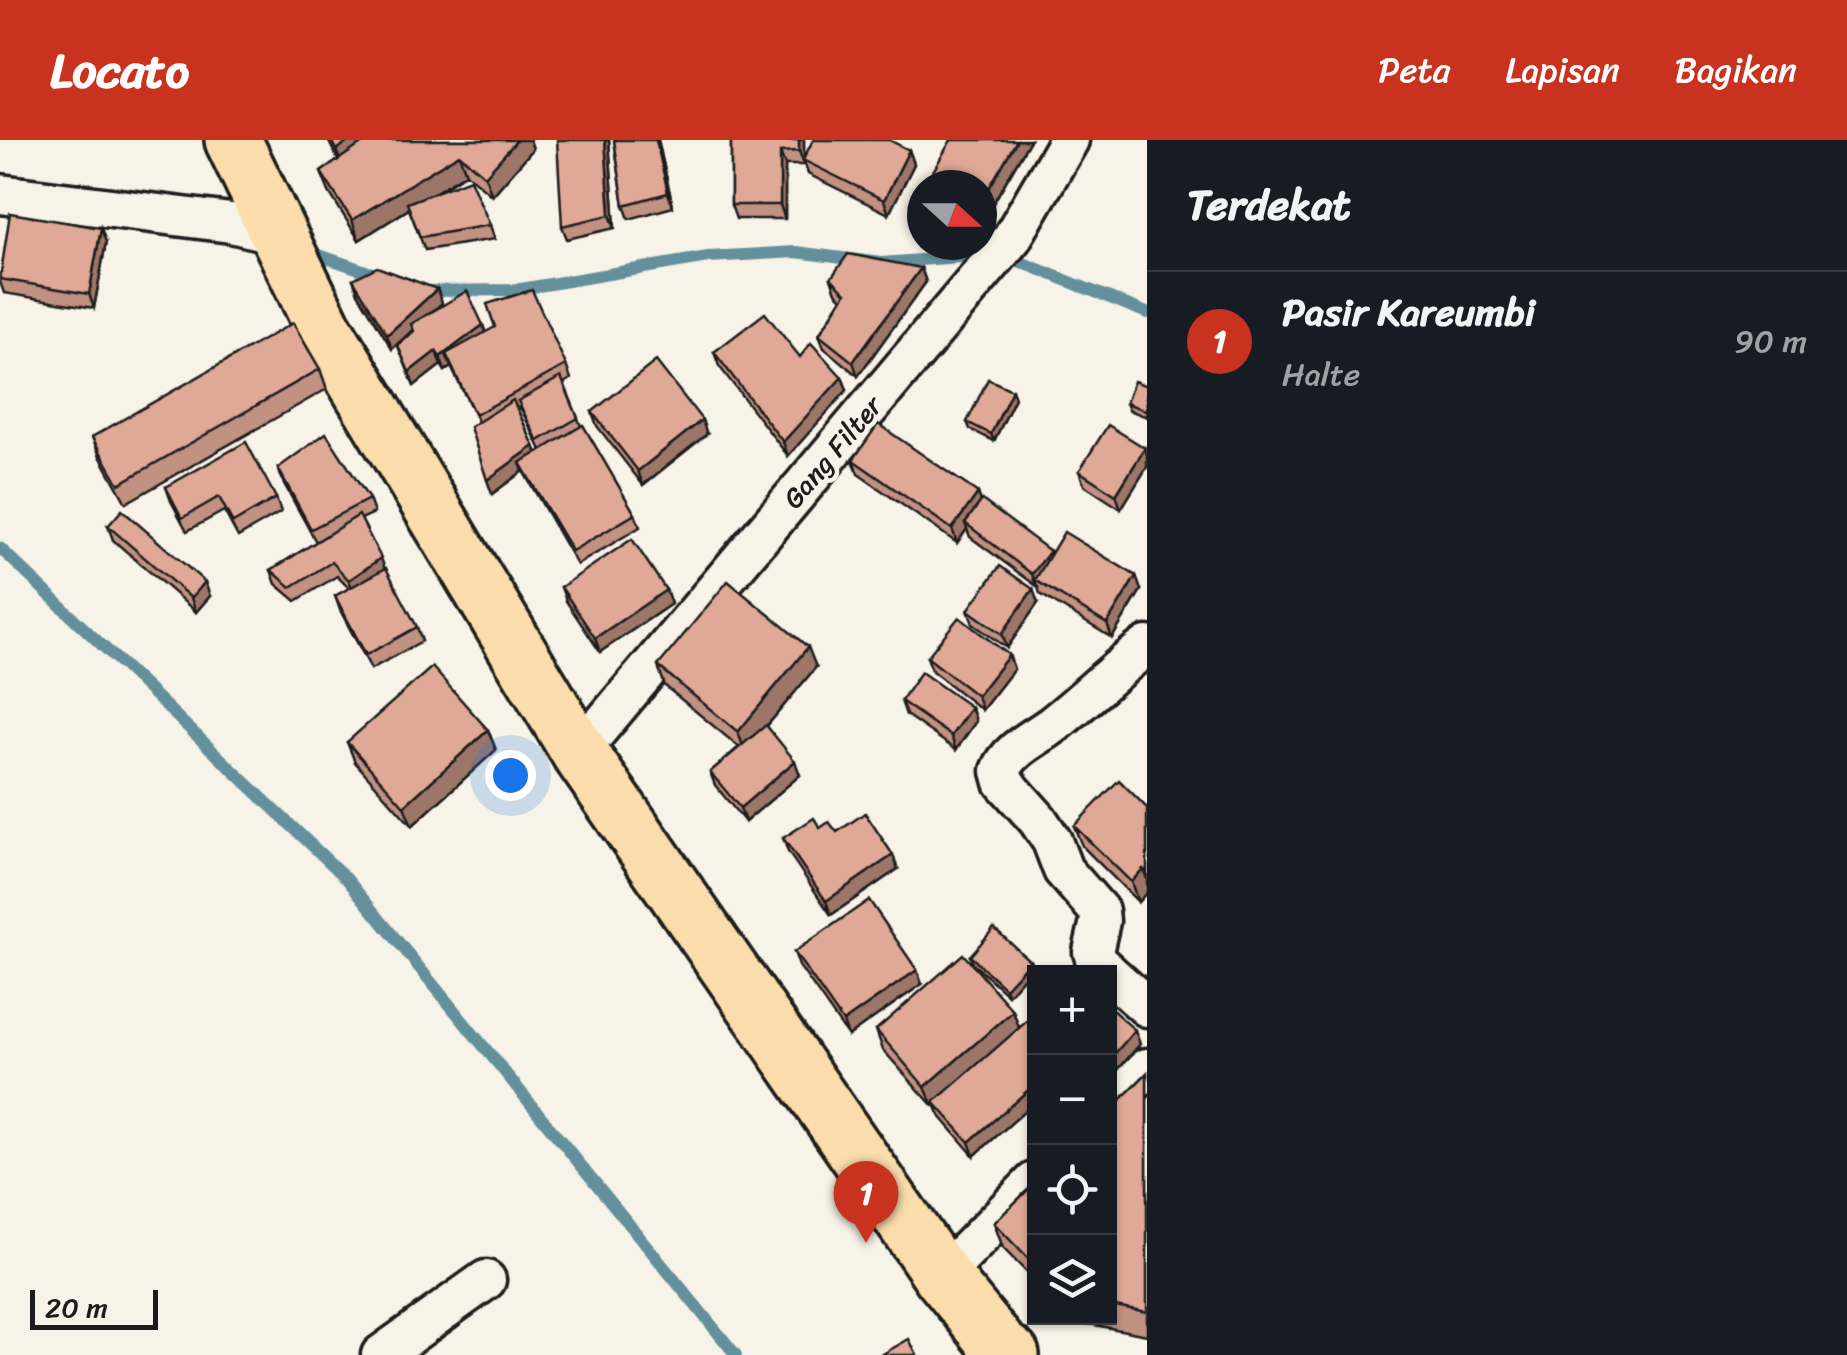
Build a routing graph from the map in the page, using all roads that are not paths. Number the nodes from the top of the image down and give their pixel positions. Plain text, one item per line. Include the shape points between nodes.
1 (233, 140) edge
2 (1068, 140) edge
3 (0, 194) edge
4 (282, 241) junction
5 (1147, 646) edge
6 (579, 752) junction
7 (1100, 965) edge
8 (1117, 980) edge
9 (1147, 1008) edge
10 (1147, 1068) edge
11 (1117, 1099) edge
12 (1027, 1189) edge
13 (942, 1276) junction
14 (486, 1280) dead end
15 (1006, 1353) edge
16 (381, 1355) edge

1 - 4 main road
2 - 6 street, Gang Filter via 1012,238
3 - 4 street via 231,224
4 - 6 main road via 322,327
5 - 7 street via 1014,752 1001,772 1052,841 1063,870 1099,911 1093,952
6 - 13 main road
8 - 9 street
10 - 11 street
12 - 13 street
13 - 15 main road
14 - 16 street

